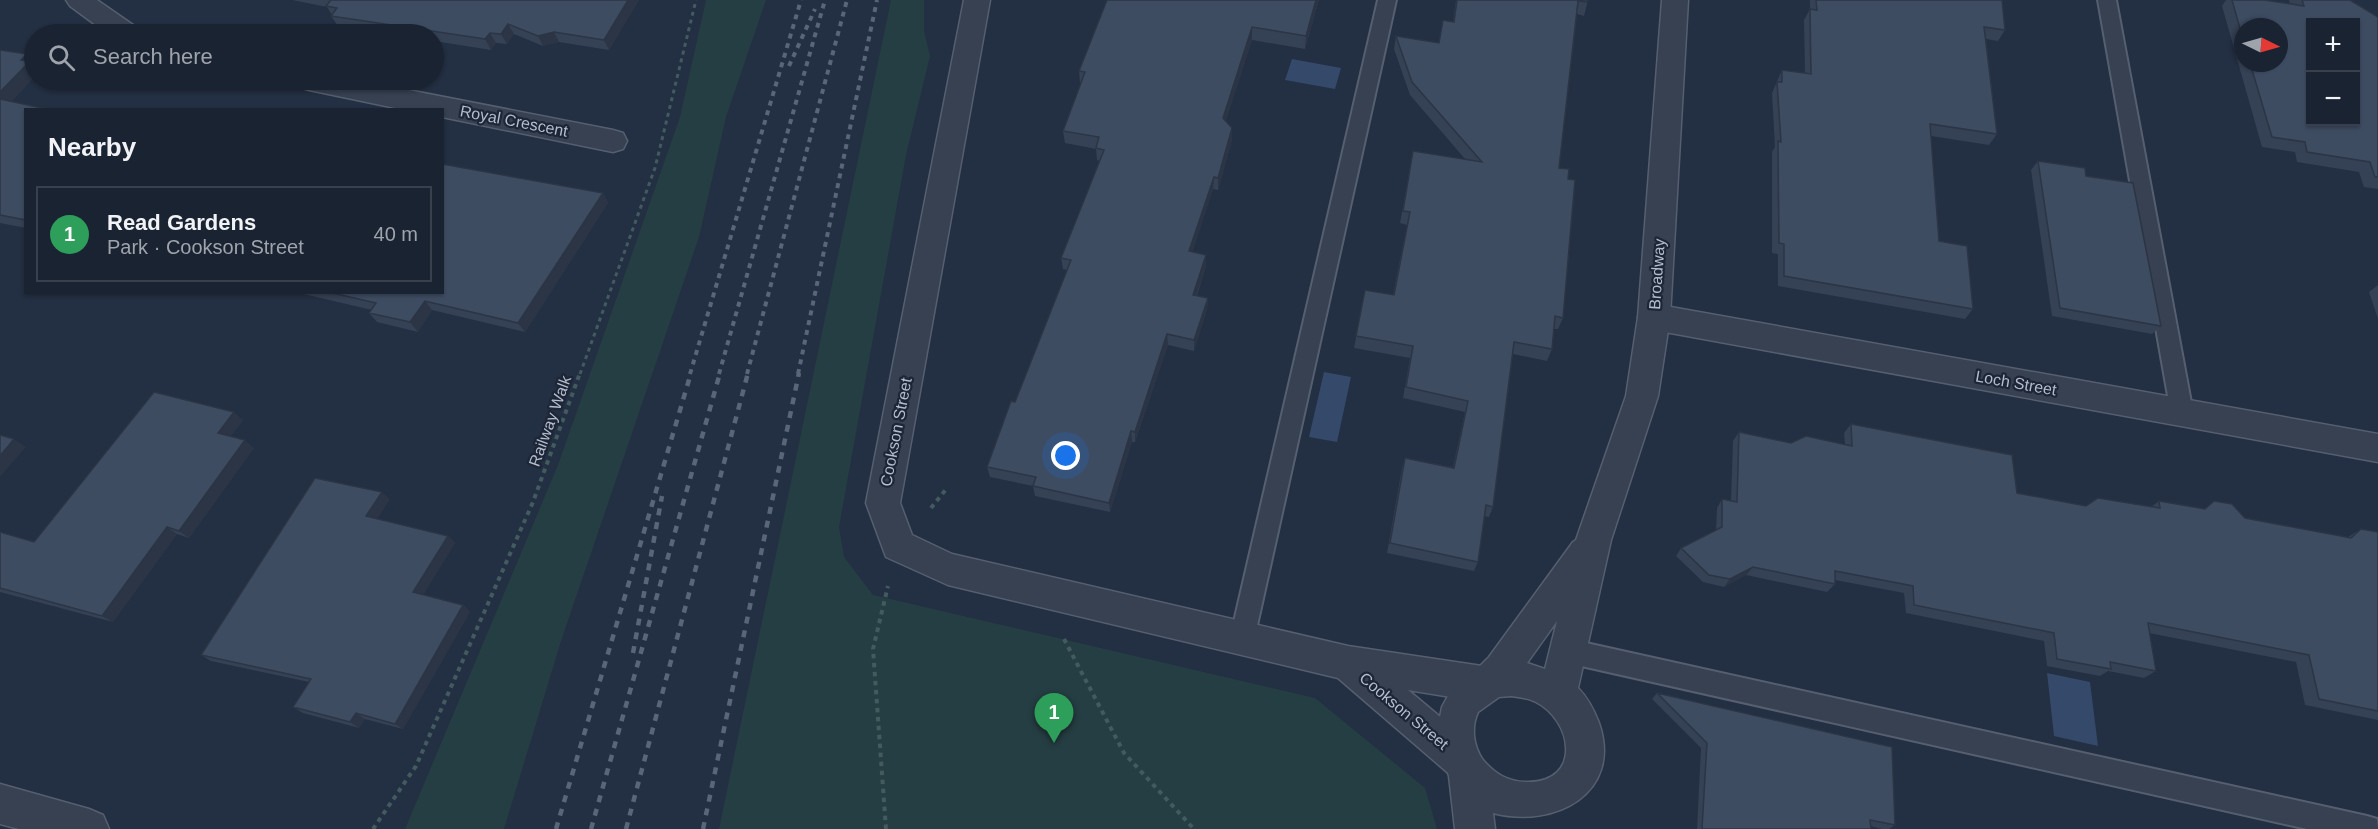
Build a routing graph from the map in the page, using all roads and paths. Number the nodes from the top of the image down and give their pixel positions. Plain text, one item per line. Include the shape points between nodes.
1 (79, 0) edge
2 (696, 0) edge
3 (977, 0) edge
4 (1387, 0) edge
5 (1675, 0) edge
6 (2107, 0) edge
7 (112, 24) edge
8 (359, 90) edge
9 (613, 141) dead end
10 (1654, 317) junction
11 (2182, 413) junction
12 (2378, 448) edge
13 (948, 488) dead end
14 (1594, 540) junction
15 (898, 546) junction
16 (1039, 591) junction
17 (1242, 639) junction
18 (1568, 651) junction
19 (1347, 663) junction
20 (1488, 681) junction
21 (1558, 694) junction
22 (1464, 765) junction
23 (0, 804) edge
24 (1528, 816) edge
25 (89, 829) edge
26 (373, 829) edge
27 (886, 829) edge
28 (1194, 829) edge
29 (1475, 829) edge
30 (2367, 829) edge

1 - 7 street
2 - 26 path, Railway Walk via 655,168 533,502 416,766
3 - 15 street, Cookson Street via 883,503
4 - 17 lane
5 - 10 street, Broadway
6 - 11 lane
8 - 9 street, Royal Crescent
10 - 11 street, Loch Street
10 - 14 street, Broadway via 1642,396
11 - 12 street, Loch Street
13 - 15 path
14 - 18 street, Broadway
14 - 20 street, Broadway
15 - 16 street, Cookson Street via 948,569
15 - 27 path via 873,649
16 - 17 street, Cookson Street
16 - 28 path via 1124,753
17 - 19 street, Cookson Street
18 - 21 street, Broadway
18 - 30 lane
19 - 20 street, Cookson Street
19 - 22 street, Cookson Street
20 - 21 street via 1514,676 1537,681
20 - 22 street, Broadway via 1466,697 1457,716 1455,737
21 - 24 street via 1574,712 1583,732 1586,755 1565,792
22 - 24 street via 1484,788
22 - 29 street, Broadway
23 - 25 street

